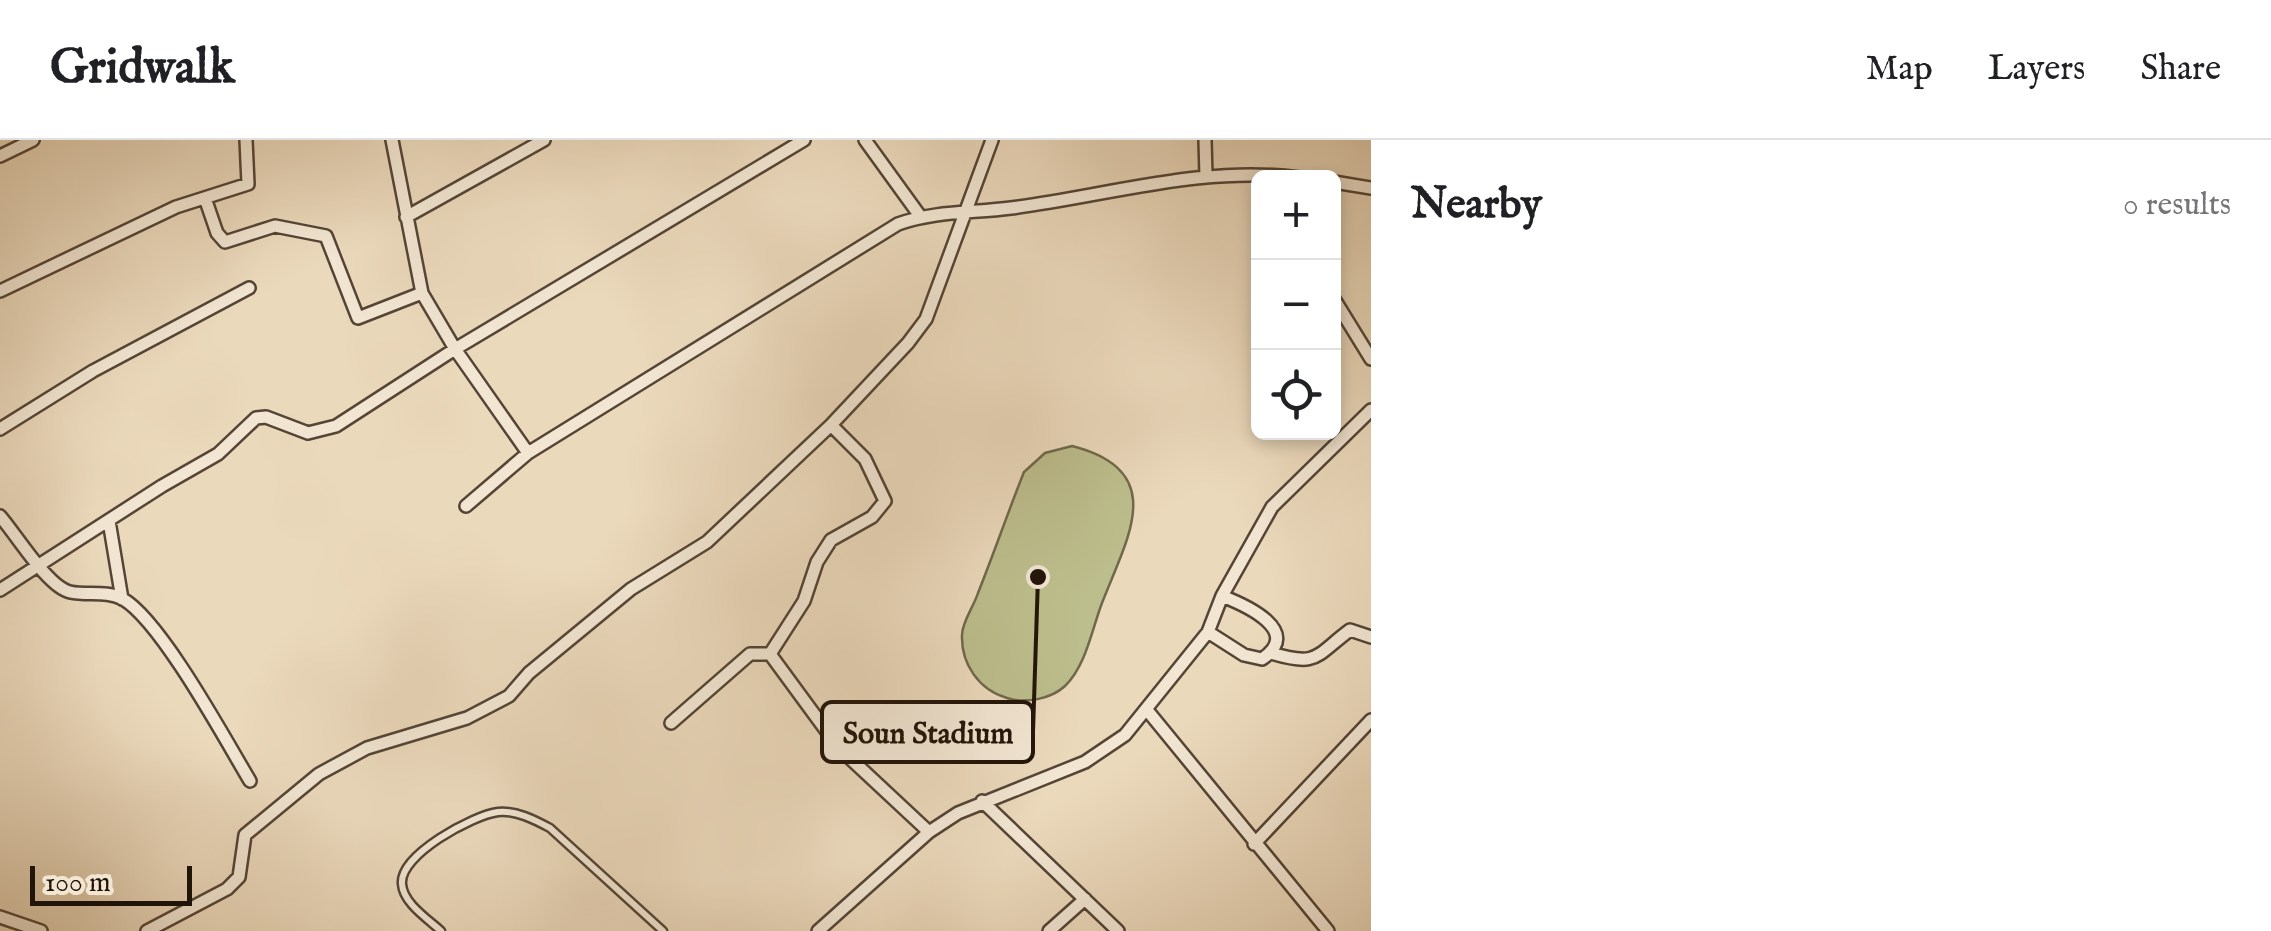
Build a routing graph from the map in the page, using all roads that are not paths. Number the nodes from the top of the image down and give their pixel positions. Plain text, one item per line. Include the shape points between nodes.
1 (33, 140) edge
2 (246, 140) edge
3 (392, 140) edge
4 (544, 140) edge
5 (804, 140) edge
6 (992, 140) edge
7 (1205, 140) edge
8 (867, 141) edge
9 (0, 156) edge
10 (1251, 175) edge
11 (1206, 176) junction
12 (1341, 183) edge
13 (1371, 188) edge
14 (204, 198) junction
15 (968, 212) junction
16 (920, 216) junction
17 (406, 217) junction
18 (250, 288) dead end
19 (0, 291) edge
20 (422, 293) junction
21 (1341, 310) edge
22 (454, 350) junction
23 (1371, 359) edge
24 (1371, 410) edge
25 (831, 425) junction
26 (0, 429) edge
27 (528, 453) junction
28 (466, 506) dead end
29 (0, 516) edge
30 (109, 521) junction
31 (40, 562) junction
32 (0, 590) edge
33 (1222, 596) junction
34 (122, 599) junction
35 (1208, 632) junction
36 (1371, 637) edge
37 (1271, 653) junction
38 (770, 654) junction
39 (1147, 710) junction
40 (1371, 720) edge
41 (671, 723) dead end
42 (250, 782) dead end
43 (982, 801) junction
44 (929, 832) junction
45 (1254, 844) junction
46 (1085, 899) junction
47 (0, 916) edge
48 (41, 931) edge
49 (147, 931) edge
50 (441, 931) edge
51 (663, 931) edge
52 (818, 931) edge
53 (1049, 931) edge
54 (1118, 931) edge
55 (1328, 931) edge

1 - 9 street
2 - 14 street via 248,184
3 - 17 street
4 - 17 street
5 - 22 street
6 - 15 street
7 - 11 street
8 - 16 street
10 - 11 street
11 - 15 street
12 - 13 street
14 - 19 street
14 - 20 street via 226,242 276,226 326,236 358,318
15 - 16 street
15 - 25 street via 926,319
16 - 27 street
17 - 20 street
18 - 26 street
20 - 22 street
21 - 23 street
22 - 27 street
22 - 30 street via 320,432 256,418 189,474
24 - 33 street via 1272,507
25 - 38 street via 865,459 886,501 831,540
25 - 49 street via 707,542 631,589 509,696 467,718 368,748 319,774 245,835 239,878 228,889
27 - 28 street
29 - 31 street
30 - 31 street
30 - 34 street
31 - 32 street
31 - 34 street via 42,576 54,586
33 - 35 street
33 - 37 street via 1256,608 1272,624
34 - 42 street via 158,632
35 - 37 street via 1244,655 1262,659
35 - 39 street
36 - 37 street via 1350,630 1306,662
38 - 41 street via 750,654
38 - 44 street via 839,748
39 - 43 street via 1125,736 1086,762
39 - 45 street
40 - 45 street
43 - 44 street
43 - 46 street
44 - 52 street
45 - 55 street
46 - 53 street
46 - 54 street
47 - 48 street
50 - 51 lane via 410,902 402,872 462,824 499,812 529,816 550,828

